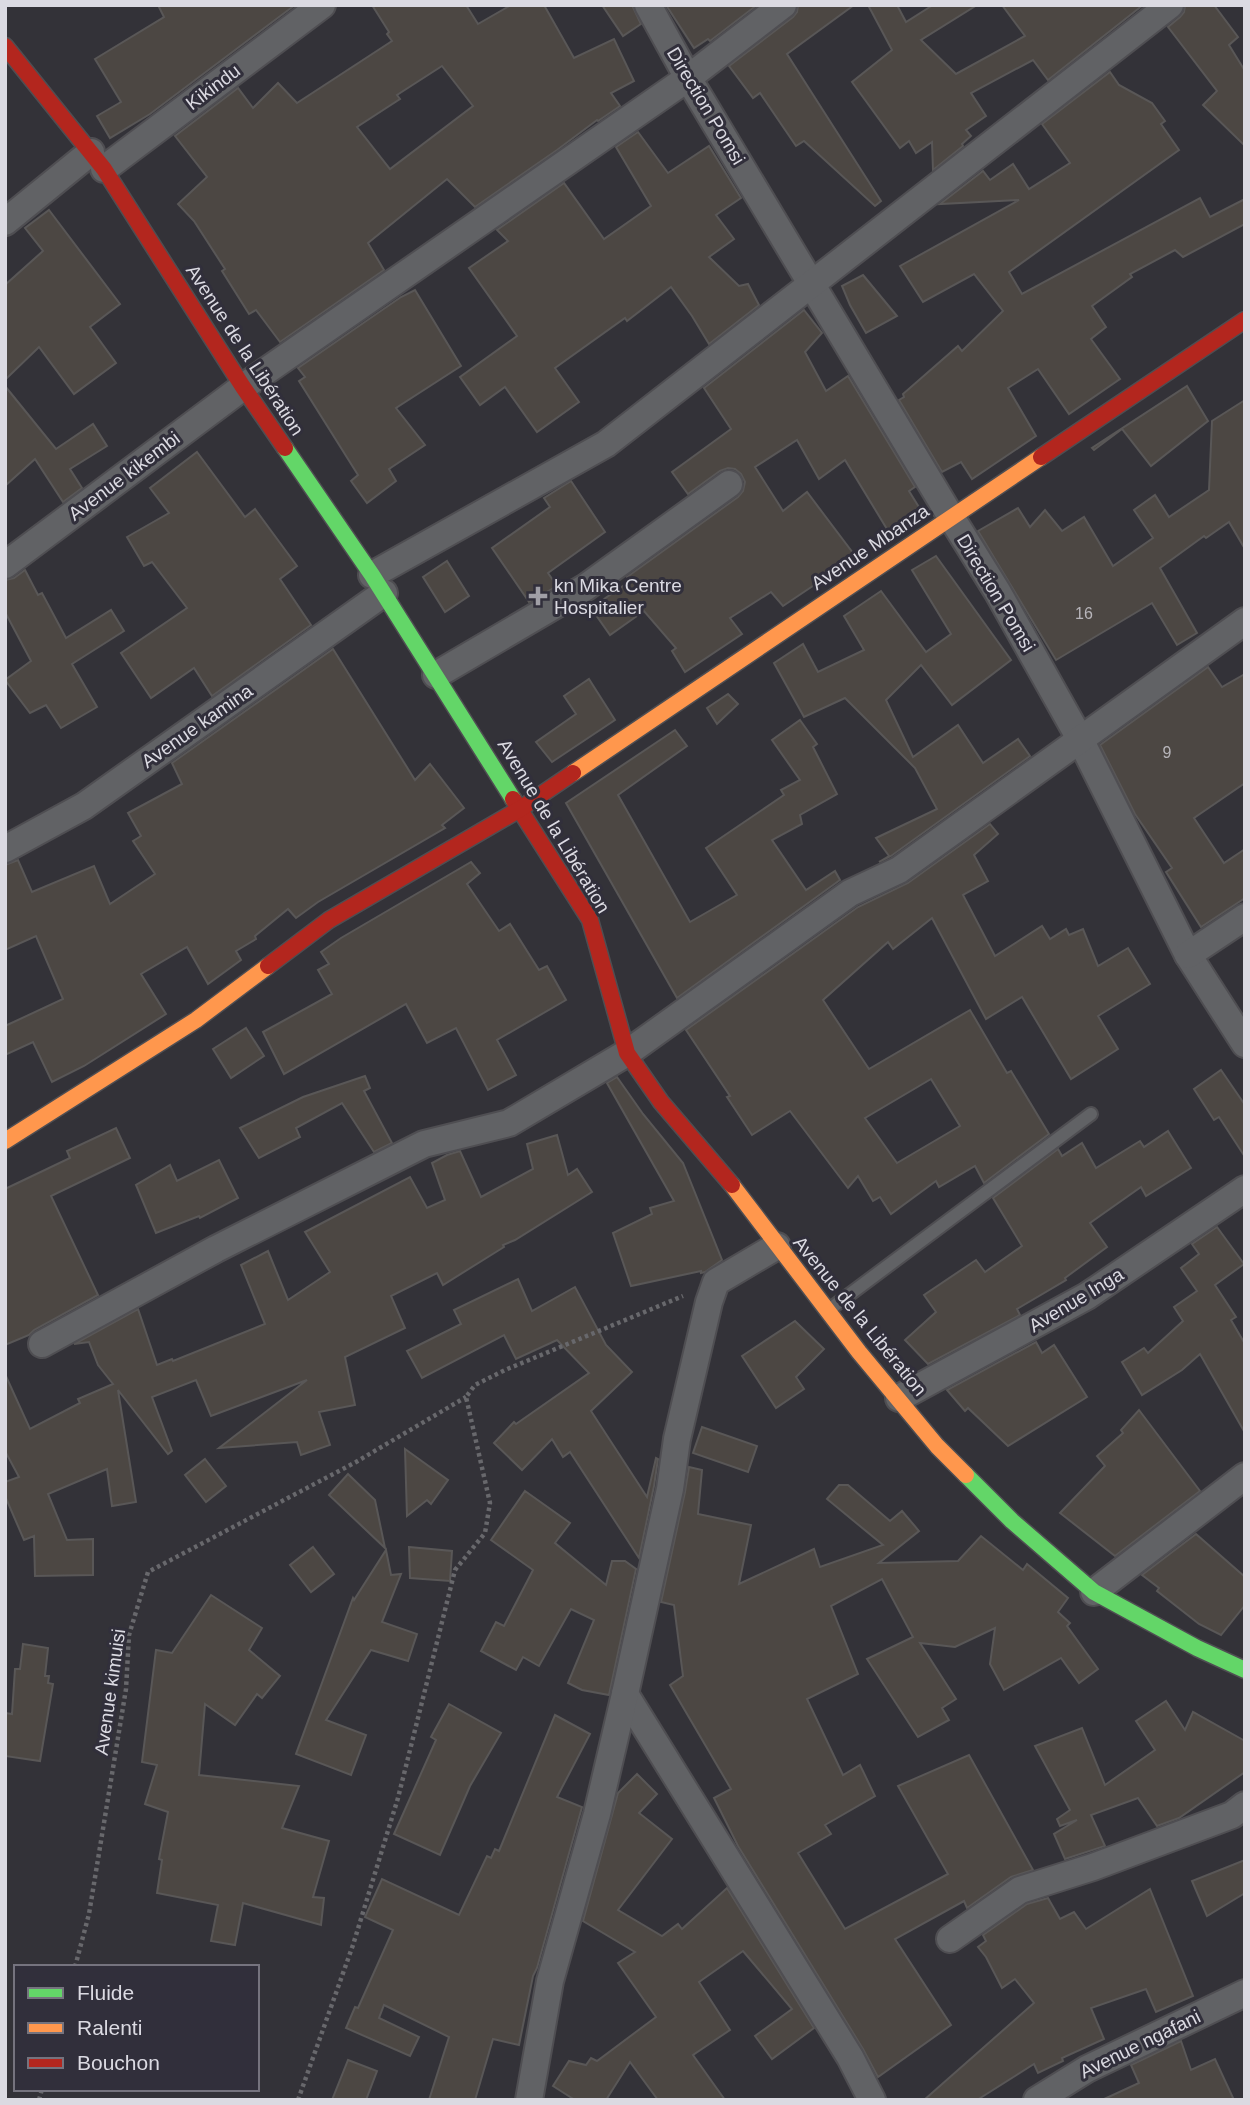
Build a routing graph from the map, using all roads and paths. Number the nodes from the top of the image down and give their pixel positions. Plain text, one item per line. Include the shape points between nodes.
1 (322, 5) edge
2 (648, 5) edge
3 (783, 5) edge
4 (1170, 5) edge
5 (5, 46) edge
6 (688, 78) junction
7 (97, 160) junction
8 (5, 222) edge
9 (813, 284) junction
10 (1245, 320) edge
11 (243, 387) junction
12 (729, 484) dead end
13 (951, 517) junction
14 (5, 565) edge
15 (378, 584) junction
16 (1245, 621) edge
17 (436, 676) junction
18 (1080, 739) junction
19 (520, 810) junction
20 (5, 849) edge
21 (1245, 917) edge
22 (1188, 955) junction
23 (1245, 1044) edge
24 (627, 1053) junction
25 (1091, 1114) dead end
26 (5, 1141) edge
27 (1245, 1189) edge
28 (777, 1246) junction
29 (716, 1282) junction
30 (827, 1311) junction
31 (42, 1344) dead end
32 (467, 1397) junction
33 (899, 1398) junction
34 (1245, 1476) edge
35 (1094, 1591) junction
36 (1245, 1670) edge
37 (625, 1693) junction
38 (1245, 1805) edge
39 (950, 1939) dead end
40 (76, 1965) edge
41 (1245, 1993) edge
42 (298, 2100) edge
43 (528, 2100) edge
44 (872, 2100) edge
45 (1037, 2100) edge

1 - 7 street, Kikindu
2 - 6 street, Direction Pomsi
3 - 6 street, Avenue kikembi
4 - 9 street, Avenue kamina
5 - 7 main road, Avenue de la Libération
6 - 9 street, Direction Pomsi
6 - 11 street, Avenue kikembi
7 - 8 street, Kikindu
7 - 11 main road, Avenue de la Libération
9 - 13 street, Direction Pomsi
9 - 15 street, Avenue kamina via 606,444
10 - 13 main road, Avenue Mbanza
11 - 14 street, Avenue kikembi
11 - 15 main road, Avenue de la Libération
12 - 17 street via 586,587
13 - 18 street, Direction Pomsi
13 - 19 main road, Avenue Mbanza
15 - 17 main road, Avenue de la Libération
15 - 20 street, Avenue kamina via 84,806
16 - 18 street
17 - 19 main road, Avenue de la Libération
18 - 22 street, Direction Pomsi
18 - 24 street via 899,870 850,892
19 - 24 main road, Avenue de la Libération via 590,920
19 - 26 main road, Avenue Mbanza via 329,920 196,1020
21 - 22 street
22 - 23 street, Direction Pomsi
24 - 28 main road, Avenue de la Libération
24 - 31 street via 509,1123 424,1144
25 - 30 lane
27 - 33 street, Avenue Inga via 1087,1296
28 - 29 street
28 - 30 main road, Avenue de la Libération
29 - 32 path, Avenue kimuisi via 505,1370 475,1385
29 - 37 street via 677,1439
30 - 33 main road, Avenue de la Libération
32 - 40 path, Avenue kimuisi via 356,1462 148,1572 129,1635 127,1689 89,1914
32 - 42 path via 490,1503 485,1533 455,1570 398,1798
33 - 35 main road, Avenue de la Libération via 937,1446 1012,1521
34 - 35 street
35 - 36 main road, Avenue de la Libération
37 - 43 street via 550,1981
37 - 44 street via 850,2057
38 - 39 street via 1232,1815 1020,1890
41 - 45 street, Avenue ngafani via 1087,2069

